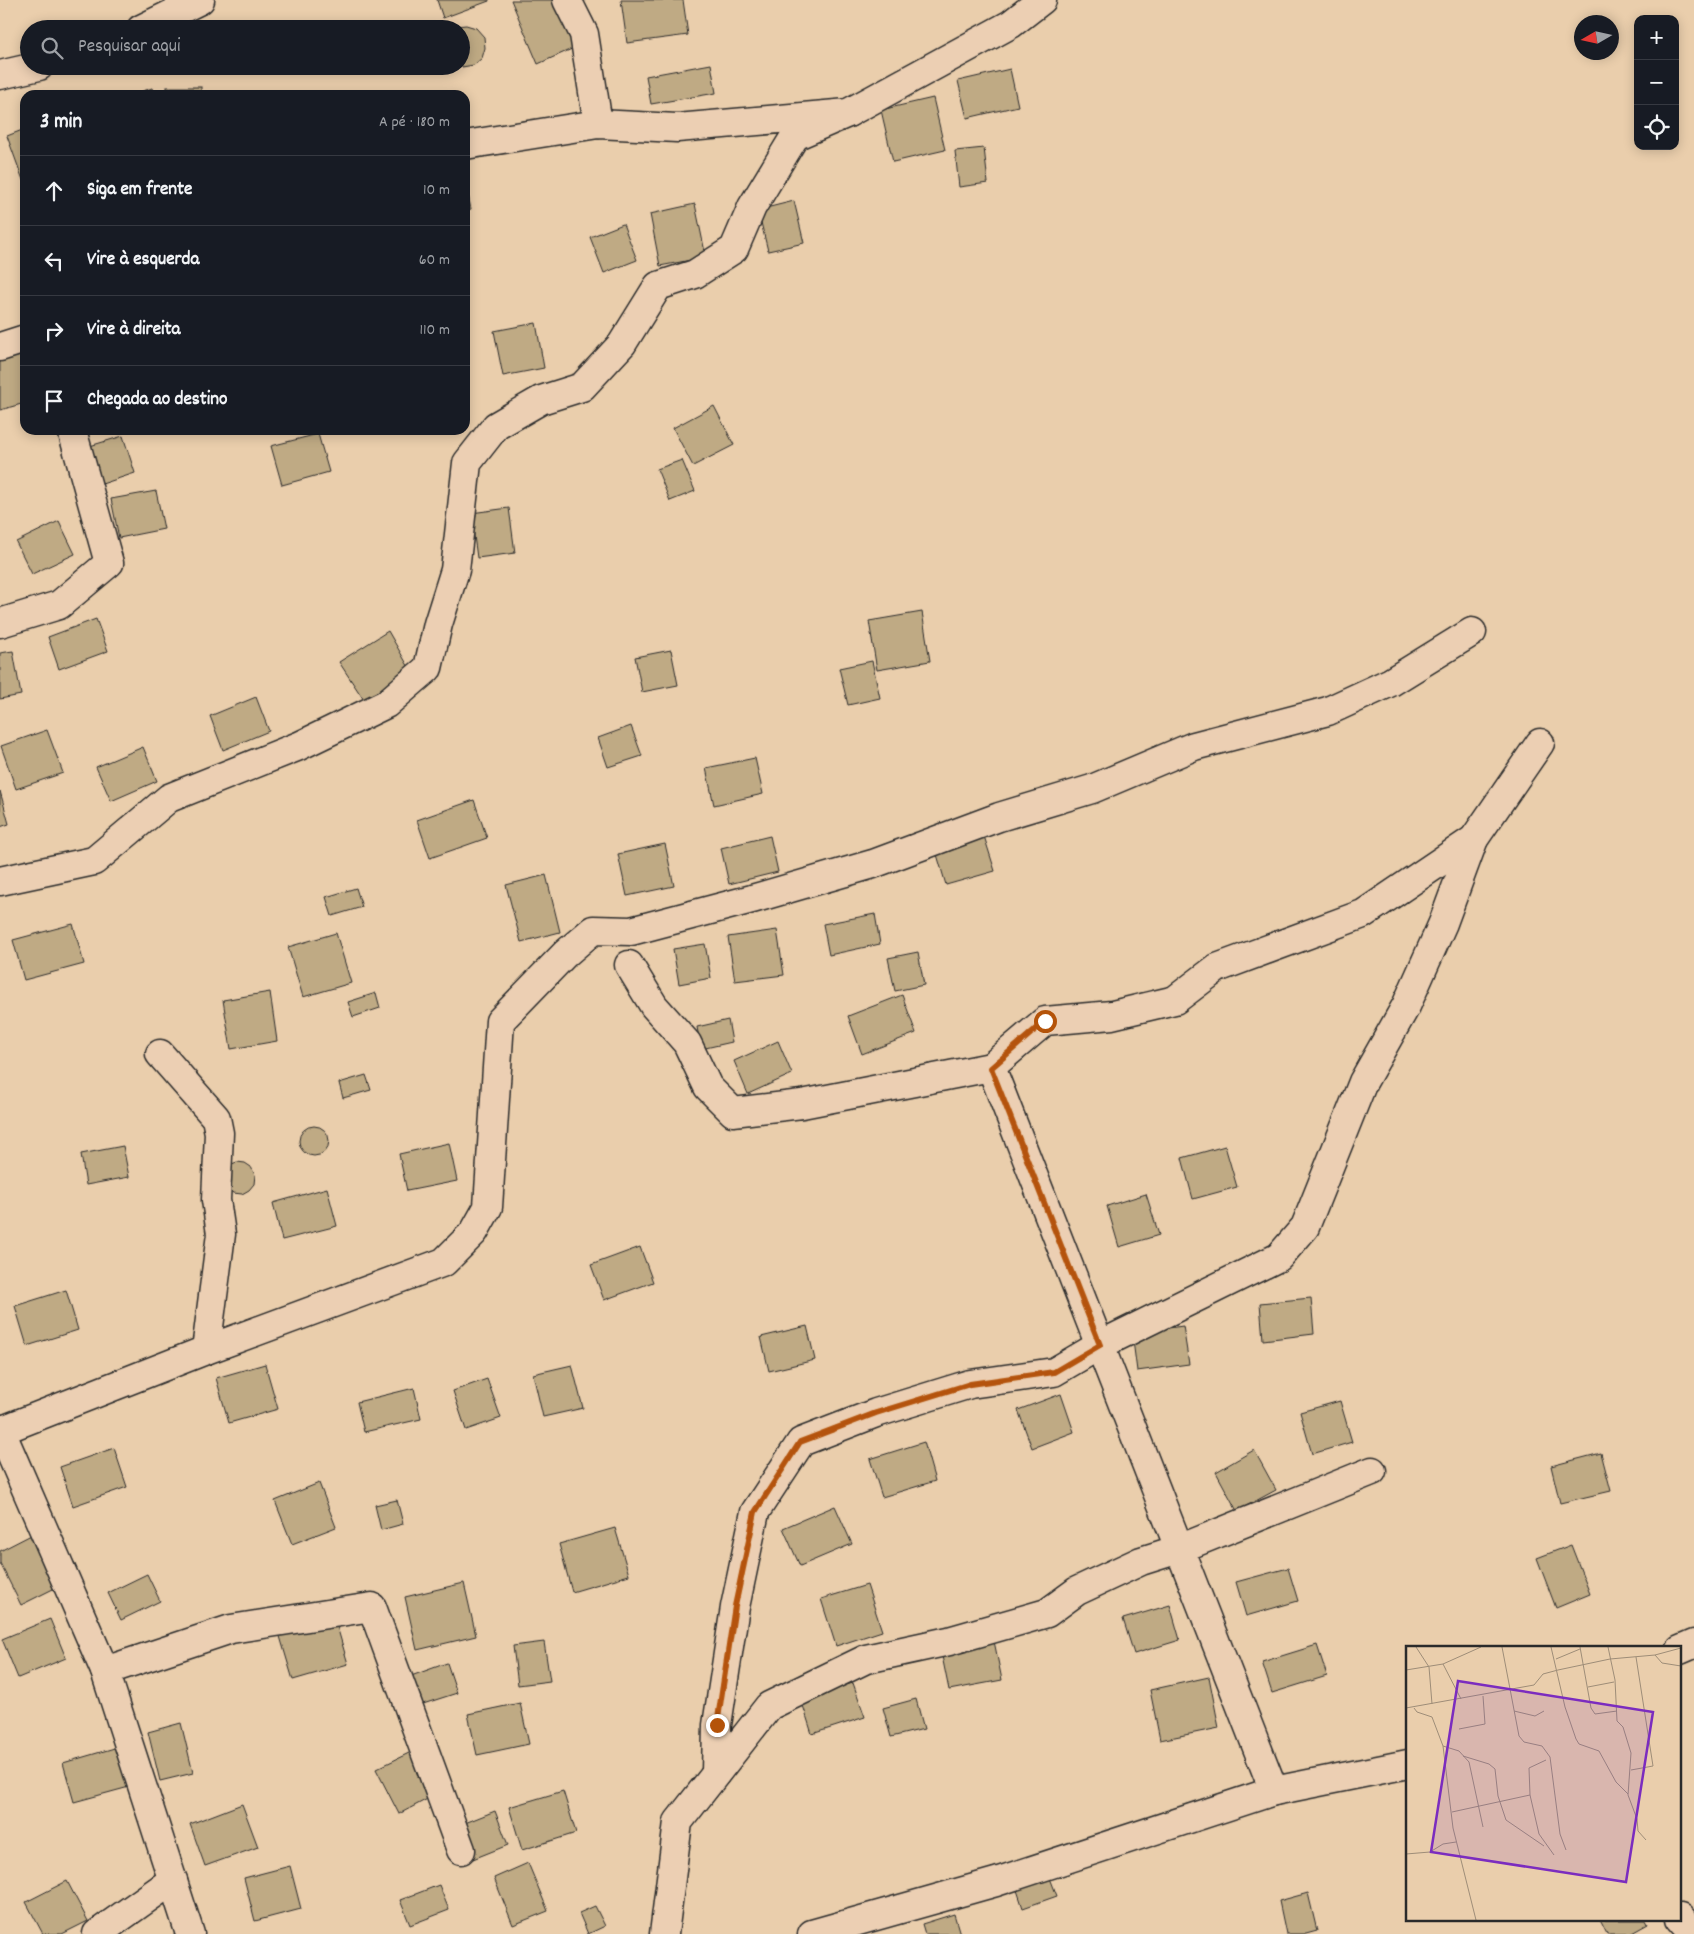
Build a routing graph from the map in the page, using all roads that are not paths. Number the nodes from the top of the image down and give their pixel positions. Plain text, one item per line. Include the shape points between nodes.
1 (200, 0) edge
2 (567, 0) edge
3 (1042, 0) edge
4 (159, 20) edge
5 (20, 70) edge
6 (0, 75) edge
7 (848, 113) junction
8 (598, 124) junction
9 (470, 144) edge
10 (20, 341) edge
11 (0, 347) edge
12 (73, 435) edge
13 (0, 623) edge
14 (1472, 632) dead end
15 (1540, 743) dead end
16 (1474, 839) junction
17 (0, 881) edge
18 (629, 965) dead end
19 (160, 1054) dead end
20 (991, 1068) junction
21 (1100, 1345) junction
22 (206, 1350) junction
23 (0, 1430) edge
24 (1372, 1471) dead end
25 (1179, 1549) junction
26 (1694, 1644) edge
27 (1682, 1649) edge
28 (105, 1672) junction
29 (1406, 1764) edge
30 (716, 1773) junction
31 (1274, 1791) junction
32 (461, 1850) dead end
33 (173, 1880) junction
34 (1682, 1920) edge
35 (96, 1934) edge
36 (190, 1934) edge
37 (664, 1934) edge
38 (812, 1934) edge
39 (1694, 1934) edge

1 - 4 street
2 - 8 street via 584,34
3 - 7 street via 1011,24
5 - 6 street
7 - 8 street via 677,128
7 - 17 street via 795,136 752,208 734,249 695,274 658,286 622,344 582,387 541,400 496,426 467,463 455,570 428,668 386,704 299,746 169,798 94,861
8 - 9 street
10 - 11 street
12 - 13 street via 109,562 59,605
14 - 22 street via 1391,682 1328,711 1194,746 1092,789 999,817 873,864 631,931 593,930 500,1021 488,1207 474,1232 444,1262
15 - 16 street
16 - 20 street via 1363,914 1217,968 1175,1000 1112,1015 1045,1021
16 - 21 street via 1443,923 1406,1006 1363,1082 1305,1227 1279,1257
18 - 20 street via 654,1006 687,1043 708,1088 733,1112 802,1104
19 - 22 street via 216,1118 219,1133 216,1200 221,1234
20 - 21 street
21 - 25 street
21 - 30 street via 1054,1372 970,1384 876,1413 800,1442 755,1512 735,1606 717,1725
22 - 23 street
23 - 28 street
24 - 25 street
25 - 30 street via 1141,1561 1077,1591 1047,1613 949,1641 866,1659 769,1706
25 - 31 street
26 - 27 street
28 - 32 street via 231,1629 372,1607
28 - 33 street
29 - 31 street
30 - 37 street via 678,1822
31 - 38 street via 996,1882
33 - 35 street
33 - 36 street
34 - 39 street

